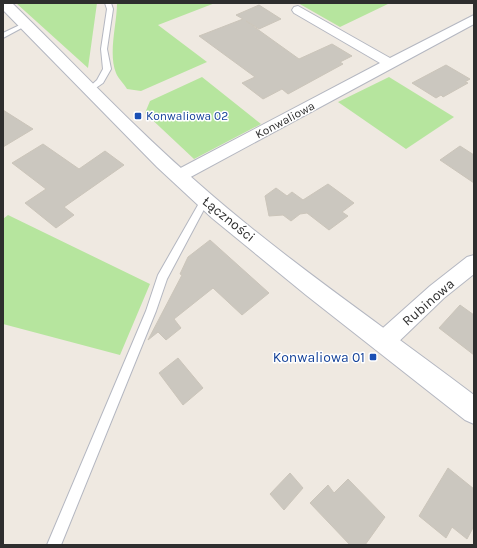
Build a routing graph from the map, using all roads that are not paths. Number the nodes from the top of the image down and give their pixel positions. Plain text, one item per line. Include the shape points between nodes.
1 (4, 3) edge
2 (108, 3) edge
3 (298, 10) dead end
4 (474, 19) edge
5 (26, 24) junction
6 (3, 36) edge
7 (391, 64) junction
8 (90, 90) junction
9 (179, 176) junction
10 (205, 200) junction
11 (474, 262) edge
12 (383, 342) junction
13 (474, 411) edge
14 (54, 545) edge

1 - 5 street, Łączności
2 - 8 lane via 110,9 104,49 107,69 100,81
3 - 7 street
4 - 7 street, Konwaliowa
5 - 6 lane
5 - 8 street, Łączności
7 - 9 street, Konwaliowa
8 - 9 street, Łączności
9 - 10 street, Łączności
10 - 12 street, Łączności
10 - 14 lane via 162,278 151,311
11 - 12 street, Rubinowa
12 - 13 street, Łączności

